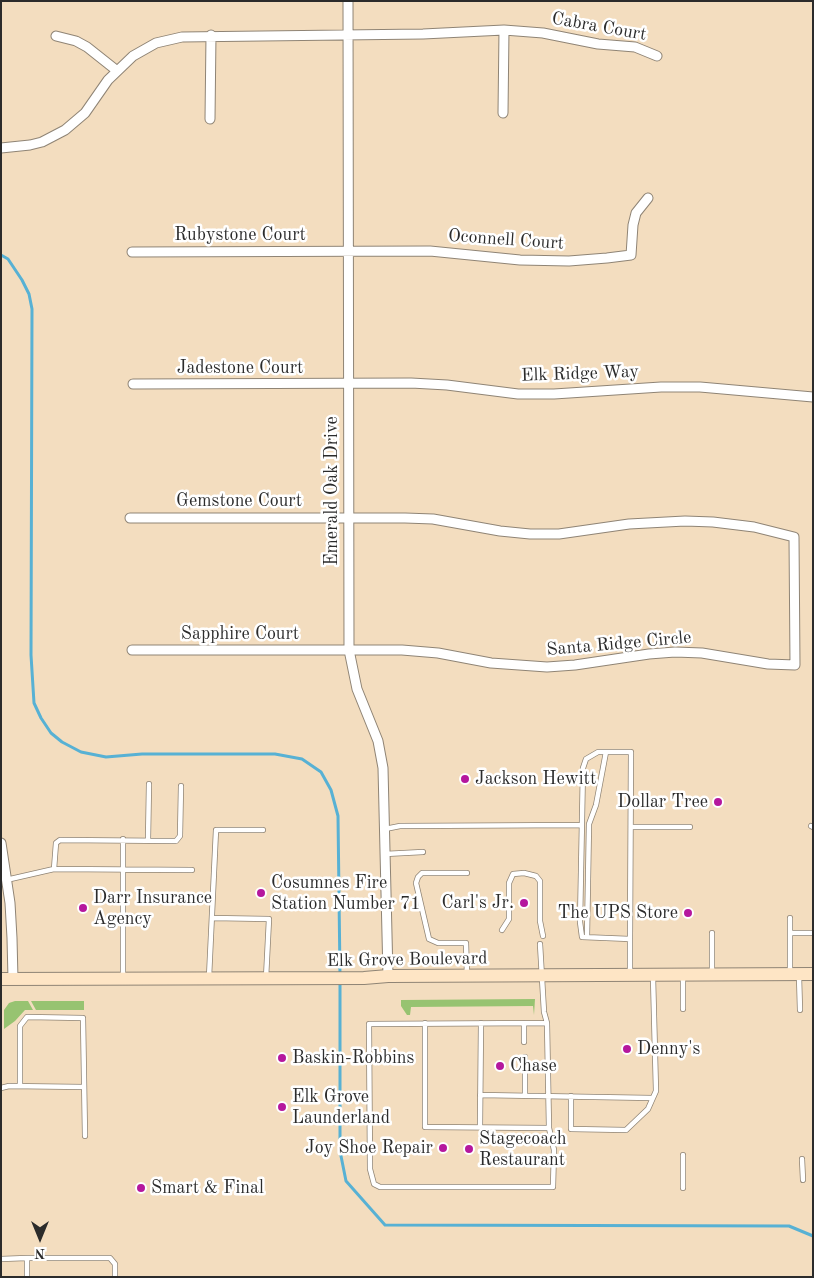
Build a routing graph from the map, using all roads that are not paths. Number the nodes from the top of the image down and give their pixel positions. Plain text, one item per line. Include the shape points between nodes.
1 (348, 1) edge
2 (504, 30) junction
3 (348, 34) junction
4 (210, 35) junction
5 (56, 36) dead end
6 (658, 56) dead end
7 (116, 70) junction
8 (503, 113) dead end
9 (210, 119) dead end
10 (1, 148) edge
11 (648, 198) dead end
12 (348, 251) junction
13 (132, 252) dead end
14 (133, 384) dead end
15 (348, 384) junction
16 (813, 397) edge
17 (130, 518) dead end
18 (348, 518) junction
19 (132, 650) dead end
20 (349, 650) junction
21 (606, 752) junction
22 (149, 784) dead end
23 (181, 786) dead end
24 (582, 825) junction
25 (631, 827) junction
26 (690, 827) dead end
27 (385, 828) junction
28 (263, 830) dead end
29 (123, 840) junction
30 (148, 840) junction
31 (1, 843) edge
32 (423, 852) dead end
33 (386, 854) junction
34 (3, 863) edge
35 (54, 870) junction
36 (124, 870) junction
37 (192, 870) dead end
38 (467, 873) dead end
39 (6, 880) junction
40 (212, 918) junction
41 (790, 918) dead end
42 (502, 930) dead end
43 (712, 933) dead end
44 (791, 933) junction
45 (813, 933) edge
46 (543, 936) dead end
47 (587, 937) junction
48 (630, 940) junction
49 (540, 944) dead end
50 (795, 974) junction
51 (813, 974) edge
52 (542, 975) junction
53 (630, 975) junction
54 (652, 975) junction
55 (682, 975) junction
56 (712, 975) junction
57 (388, 976) junction
58 (467, 976) junction
59 (209, 978) junction
60 (266, 978) junction
61 (7, 979) edge
62 (123, 979) junction
63 (683, 1009) dead end
64 (800, 1010) dead end
65 (425, 1023) junction
66 (481, 1023) junction
67 (524, 1023) junction
68 (547, 1023) junction
69 (524, 1042) dead end
70 (524, 1057) dead end
71 (20, 1086) junction
72 (84, 1087) junction
73 (1, 1088) edge
74 (480, 1094) junction
75 (525, 1095) junction
76 (548, 1095) junction
77 (571, 1096) junction
78 (652, 1098) junction
79 (480, 1126) junction
80 (549, 1128) junction
81 (85, 1136) dead end
82 (683, 1154) dead end
83 (802, 1159) dead end
84 (803, 1180) dead end
85 (683, 1188) dead end
86 (27, 1258) junction
87 (1, 1259) edge
88 (27, 1277) edge
89 (116, 1277) edge

1 - 3 street, Emerald Oak Drive
2 - 3 street, Cabra Court
2 - 6 street, Cabra Court via 635,47
2 - 8 street
3 - 4 street, Cabra Court
3 - 12 street, Emerald Oak Drive
4 - 7 street, Cabra Court via 182,36 156,43
4 - 9 street
5 - 7 street via 87,47
7 - 10 street, Cabra Court via 85,113 65,130 42,142
11 - 12 street, Oconnell Court via 636,213 631,255 549,261 430,251
12 - 13 street, Rubystone Court
12 - 15 street, Emerald Oak Drive
14 - 15 street, Jadestone Court
15 - 16 street, Elk Ridge Way via 431,384 509,393 554,394 700,387
15 - 18 street, Emerald Oak Drive
17 - 18 street, Gemstone Court
18 - 20 street, Emerald Oak Drive
18 - 20 street, Santa Ridge Circle via 433,520 530,534 560,534 657,521 712,522 794,537 795,666 675,652 574,665 519,666 414,650
19 - 20 street, Sapphire Court
20 - 27 street, Emerald Oak Drive via 357,689 381,754
21 - 24 lane via 598,752 586,759 583,768
21 - 25 lane via 631,752
21 - 47 lane via 589,824
22 - 30 lane
23 - 30 lane via 180,836 176,840
24 - 27 lane
24 - 47 lane via 580,922 582,937
25 - 26 lane
25 - 48 lane
27 - 33 street, Emerald Oak Drive
28 - 40 lane via 216,830
29 - 30 lane
29 - 35 lane via 60,840 56,843
29 - 36 lane
31 - 34 street
32 - 33 lane
33 - 57 street, Emerald Oak Drive
34 - 39 street
35 - 36 lane
35 - 39 lane
36 - 37 lane
36 - 62 lane
38 - 58 lane via 422,873 416,883 429,938 438,943 466,943
39 - 61 street via 12,938
40 - 59 lane
40 - 60 lane via 269,920
41 - 44 lane
42 - 46 lane via 509,919 509,883 513,874 524,873 536,876 540,881
43 - 56 lane
44 - 45 lane
44 - 50 lane
47 - 48 lane
48 - 53 lane
49 - 52 lane
50 - 51 main road, Elk Grove Boulevard
50 - 56 main road, Elk Grove Boulevard
50 - 64 lane
52 - 53 main road, Elk Grove Boulevard
52 - 58 main road, Elk Grove Boulevard
52 - 68 lane
53 - 54 main road, Elk Grove Boulevard
54 - 55 main road, Elk Grove Boulevard
54 - 78 lane via 656,1091
55 - 56 main road, Elk Grove Boulevard
55 - 63 lane
57 - 58 main road, Elk Grove Boulevard
57 - 60 main road, Elk Grove Boulevard
59 - 60 main road, Elk Grove Boulevard
59 - 62 main road, Elk Grove Boulevard
61 - 62 main road, Elk Grove Boulevard
65 - 66 lane
65 - 79 lane via 425,1127
65 - 80 lane via 369,1024 370,1169 374,1184 380,1187 553,1187 554,1150
66 - 67 lane
66 - 74 lane
67 - 68 lane
67 - 69 lane
68 - 76 lane
70 - 75 lane
71 - 72 lane
71 - 72 lane via 20,1026 27,1017 83,1018
71 - 73 lane
72 - 81 lane
74 - 75 lane
74 - 79 lane
75 - 76 lane
76 - 77 lane
76 - 80 lane
77 - 78 lane
77 - 78 lane via 571,1129 626,1130 648,1109
79 - 80 lane
82 - 85 lane
83 - 84 lane
86 - 87 lane
86 - 88 lane
86 - 89 lane via 110,1258 115,1264

